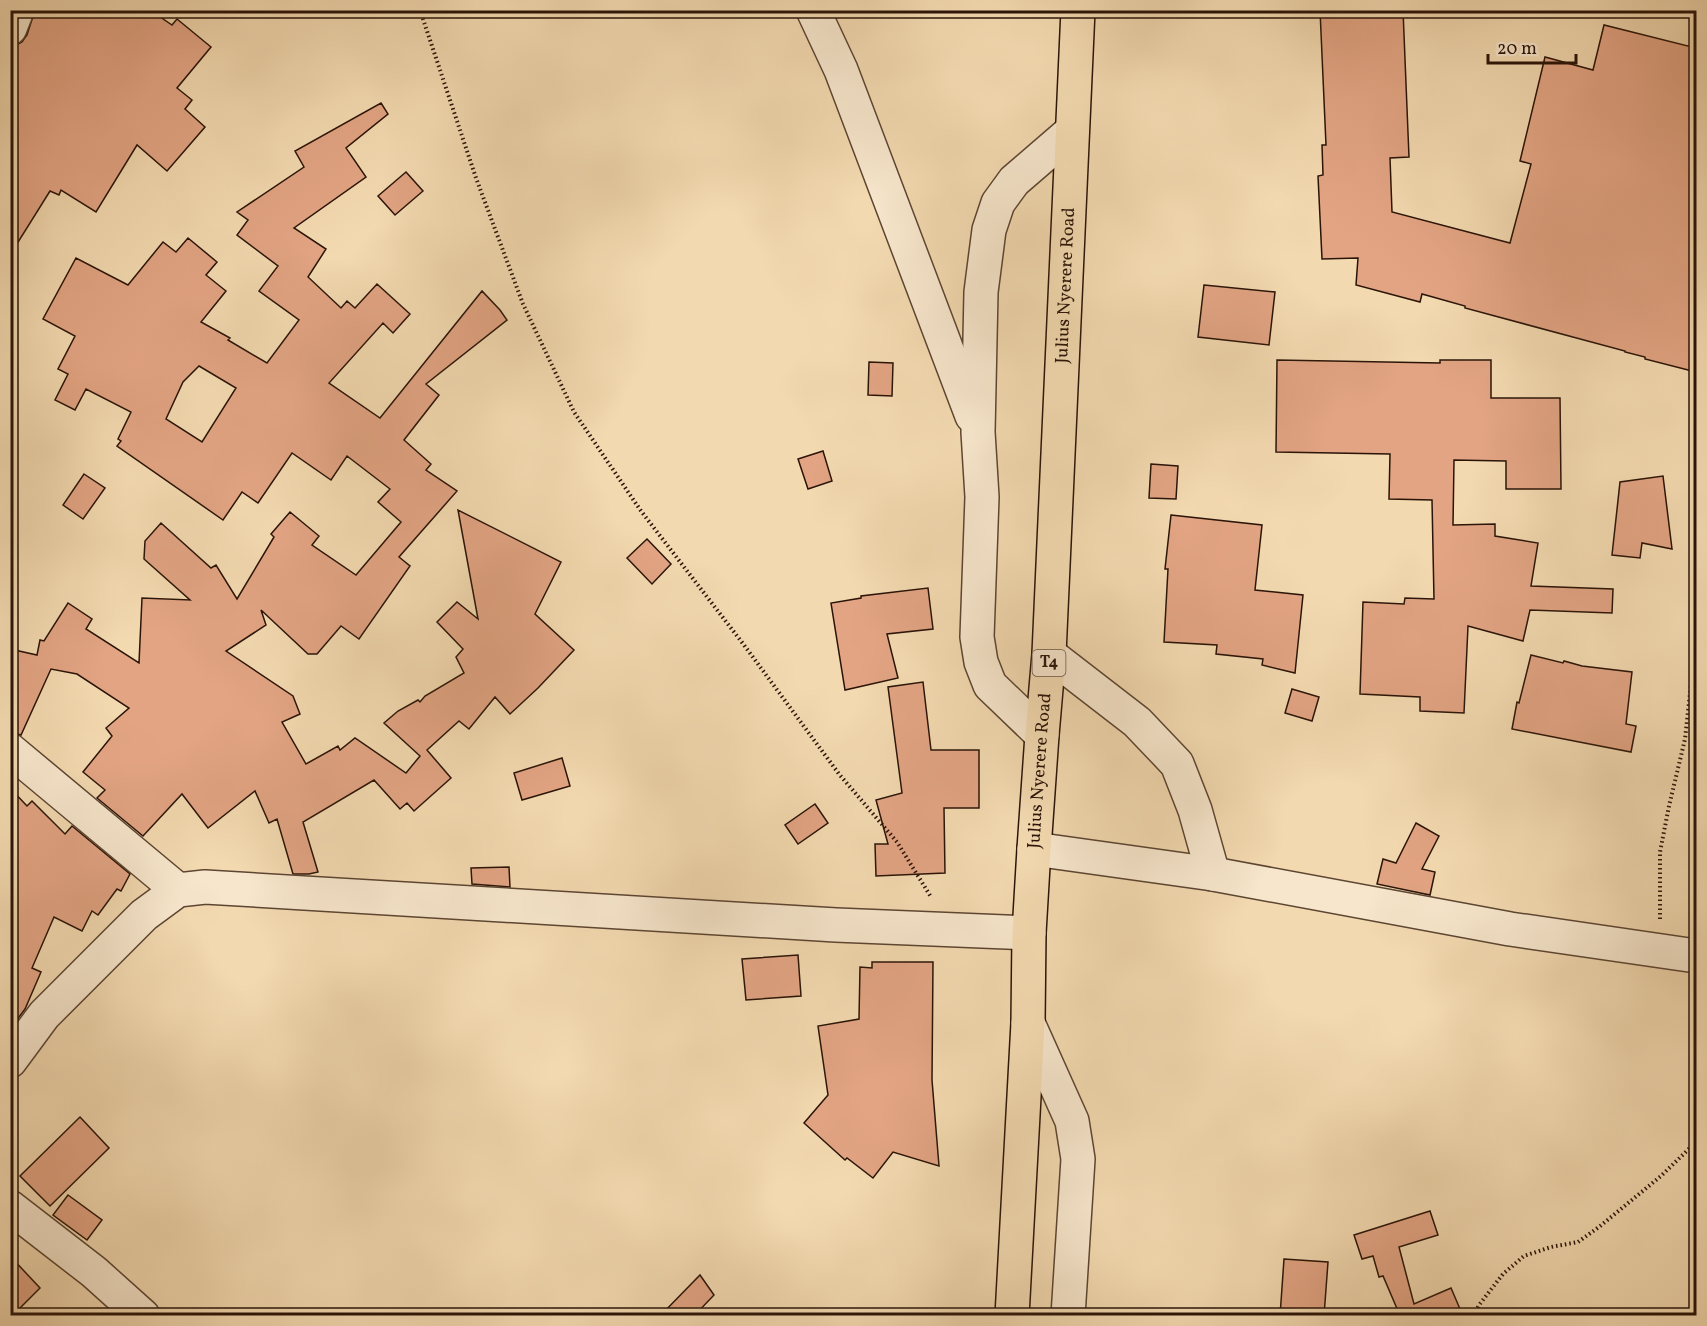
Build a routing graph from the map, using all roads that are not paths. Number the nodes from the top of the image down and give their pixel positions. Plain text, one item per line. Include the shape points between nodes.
1 (17, 10) edge
2 (813, 10) edge
3 (1078, 10) edge
4 (10, 28) edge
5 (1072, 131) junction
6 (978, 432) junction
7 (1049, 654) junction
8 (1042, 735) junction
9 (10, 750) edge
10 (1034, 849) junction
11 (1213, 874) junction
12 (178, 890) junction
13 (1029, 933) junction
14 (1696, 956) edge
15 (1028, 1023) junction
16 (10, 1061) edge
17 (10, 1207) edge
18 (143, 1316) edge
19 (1012, 1316) edge
20 (1068, 1316) edge

1 - 4 street
2 - 6 street via 841,70
3 - 5 highway, Julius Nyerere Road / T4
5 - 6 street via 1014,181 998,202 989,230 981,292
5 - 7 highway, Julius Nyerere Road / T4
6 - 8 street via 982,497 977,637 981,662 990,685
7 - 8 highway, Julius Nyerere Road / T4
7 - 11 street via 1137,722 1177,764
8 - 10 highway, Julius Nyerere Road / T4
9 - 12 street
10 - 11 street
10 - 13 highway, Julius Nyerere Road / T4
11 - 14 street via 1510,929
12 - 13 street via 205,887
12 - 16 street via 144,915 44,1015
13 - 15 highway, Julius Nyerere Road / T4
15 - 19 highway, Julius Nyerere Road / T4
15 - 20 street via 1072,1121 1078,1159
17 - 18 street

